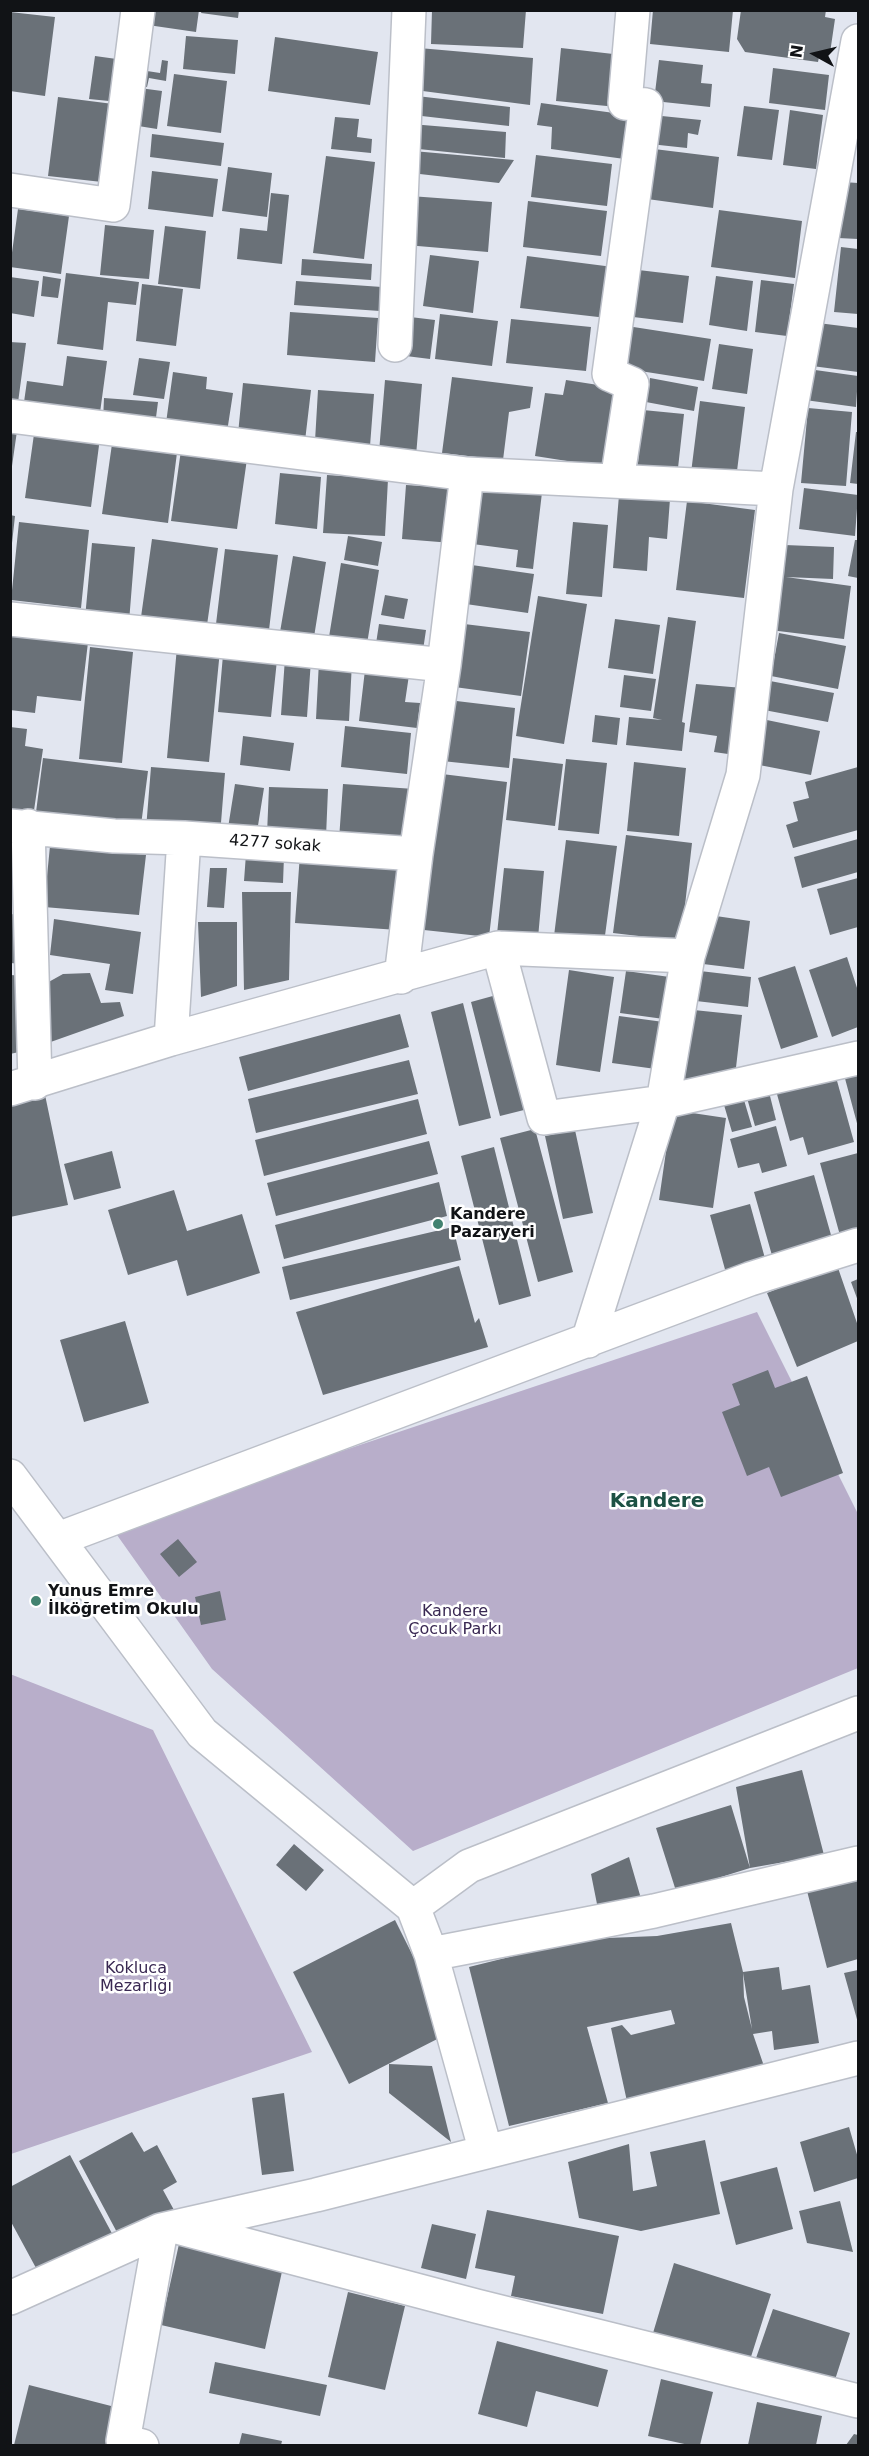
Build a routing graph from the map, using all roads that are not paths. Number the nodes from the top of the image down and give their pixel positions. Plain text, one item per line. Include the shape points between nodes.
1 (138, 10) edge
2 (409, 10) edge
3 (633, 10) edge
4 (858, 41) edge
5 (10, 190) edge
6 (394, 345) dead end
7 (10, 416) edge
8 (467, 474) junction
9 (617, 481) junction
10 (776, 489) junction
11 (10, 619) edge
12 (444, 665) junction
13 (20, 826) edge
14 (184, 838) junction
15 (416, 854) junction
16 (498, 948) junction
17 (688, 956) junction
18 (401, 977) junction
19 (171, 1039) junction
20 (858, 1058) edge
21 (22, 1086) edge
22 (663, 1102) junction
23 (858, 1245) edge
24 (588, 1341) junction
25 (10, 1476) edge
26 (58, 1539) junction
27 (858, 1713) edge
28 (858, 1863) edge
29 (412, 1907) junction
30 (431, 1954) junction
31 (858, 2058) edge
32 (486, 2152) junction
33 (169, 2228) junction
34 (10, 2298) edge
35 (858, 2401) edge
36 (129, 2444) edge

1 - 5 street via 113,205
2 - 6 street
3 - 9 street via 625,103 646,105 609,374 632,384
4 - 10 street
7 - 8 street
8 - 9 street
8 - 12 street
9 - 10 street
10 - 17 street via 743,775
11 - 12 street
12 - 15 street
13 - 14 street, 4277 sokak via 114,836
13 - 21 street
14 - 15 street, 4277 sokak
14 - 19 street
15 - 18 street
16 - 17 street
16 - 18 street
16 - 22 street via 544,1118
17 - 22 street
18 - 19 street
19 - 21 street
20 - 22 street
22 - 24 street
23 - 24 street via 750,1280
24 - 26 street
25 - 26 street
26 - 29 street via 202,1733
27 - 29 street via 469,1866
28 - 30 street via 654,1911
29 - 30 street
30 - 32 street
31 - 32 street
32 - 33 street
33 - 34 street
33 - 35 street
33 - 36 street

